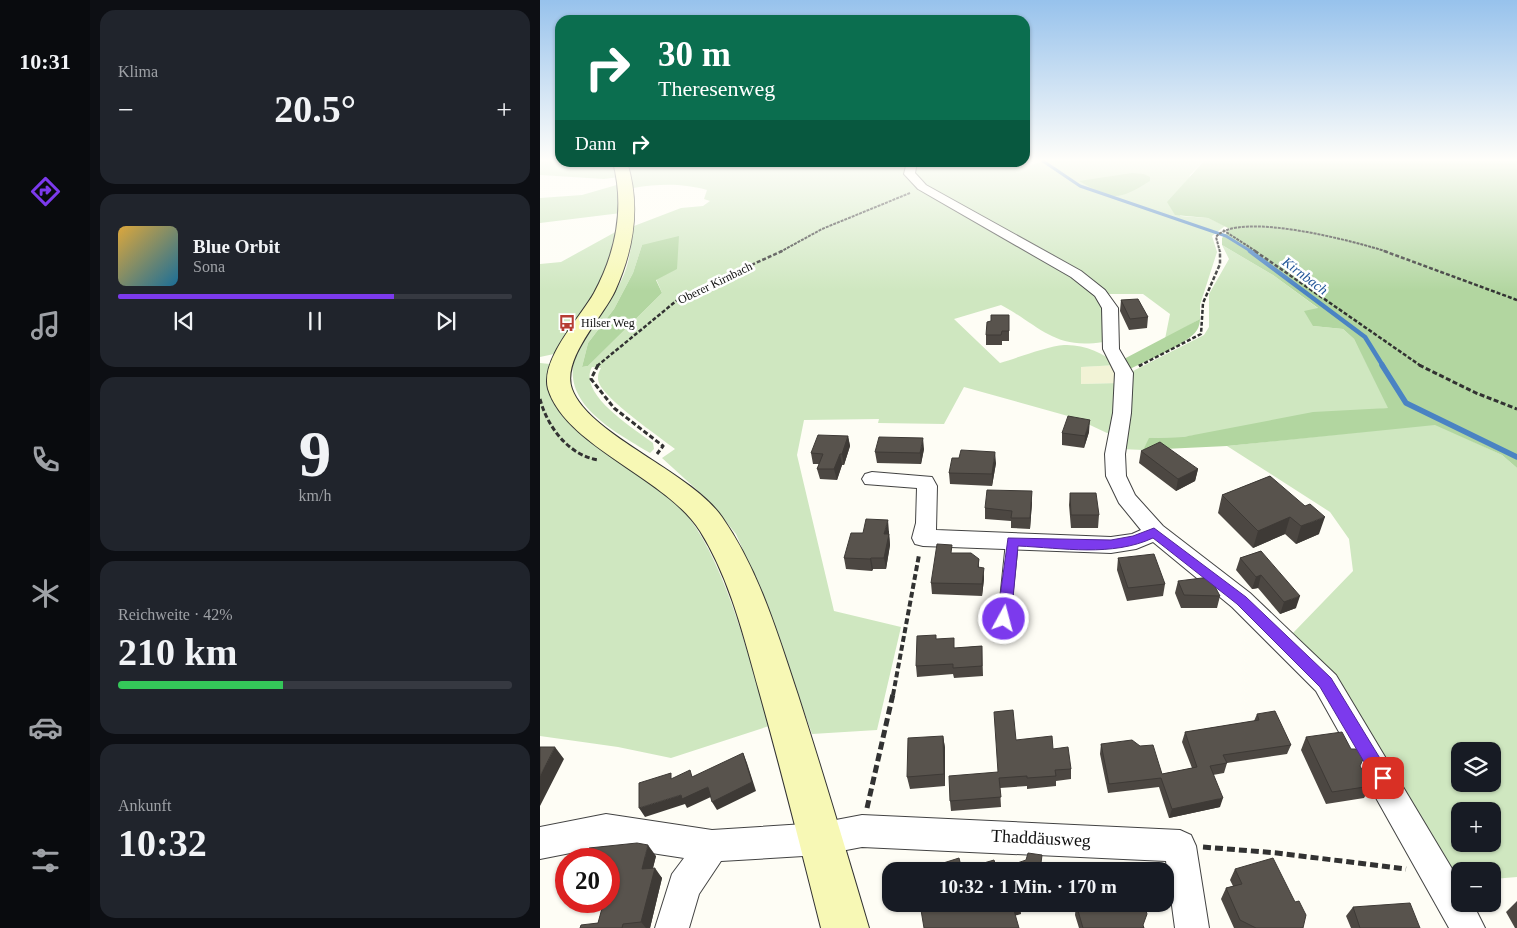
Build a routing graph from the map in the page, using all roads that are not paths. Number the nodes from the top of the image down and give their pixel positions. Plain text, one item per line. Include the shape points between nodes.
1 (627, 204) edge
2 (953, 204) edge
3 (872, 479) dead end
4 (1154, 532) junction
5 (1012, 542) junction
6 (1004, 619) dead end
7 (820, 839) junction
8 (540, 843) edge
9 (712, 846) junction
10 (672, 928) edge
11 (845, 928) edge
12 (1192, 928) edge
13 (1468, 928) edge

1 - 7 main road via 623,248 614,275 567,352 560,372 559,389 582,421 692,501 715,530 750,600
2 - 4 street via 1076,274 1100,293 1110,308 1112,349 1124,374 1115,454 1116,476 1126,498
3 - 5 street via 925,482 923,538
4 - 5 street via 1111,545
4 - 13 street via 1242,600 1326,682
5 - 6 lane
7 - 9 street, Thaddäusweg
7 - 11 main road
7 - 12 street, Thaddäusweg via 862,831 1180,846
8 - 9 street, Thaddäusweg via 606,830
9 - 10 street via 684,886

